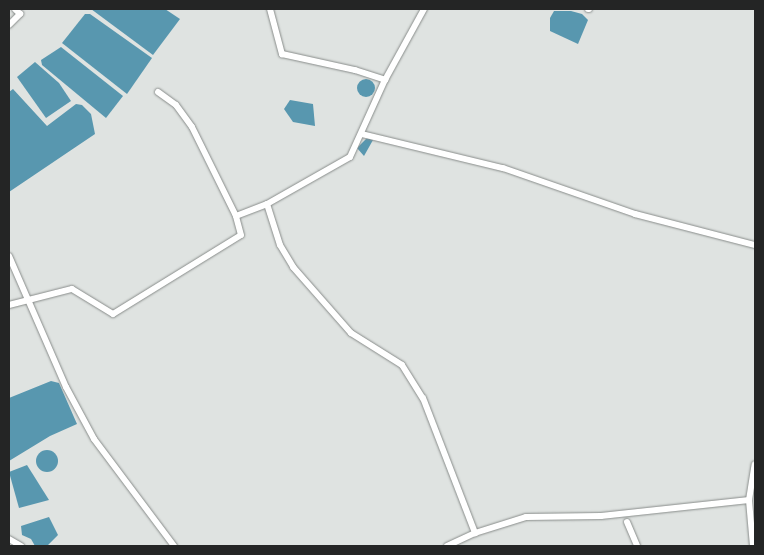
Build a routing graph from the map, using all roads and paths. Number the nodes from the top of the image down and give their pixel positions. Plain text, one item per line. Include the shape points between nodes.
1 (270, 9) edge
2 (424, 9) edge
3 (20, 10) edge
4 (9, 24) edge
5 (384, 80) junction
6 (158, 92) dead end
7 (362, 134) junction
8 (267, 204) junction
9 (236, 216) junction
10 (755, 245) edge
11 (9, 256) edge
12 (26, 298) junction
13 (9, 305) edge
14 (755, 464) edge
15 (749, 500) junction
16 (627, 522) dead end
17 (475, 533) junction
18 (9, 539) edge
19 (21, 546) edge
20 (174, 546) edge
21 (447, 546) edge
22 (637, 546) edge
23 (753, 546) edge

1 - 5 street via 282,54
2 - 5 street
3 - 4 street
5 - 7 street
6 - 9 street via 176,105 192,127
7 - 8 street via 350,157
7 - 10 street via 503,168 635,214
8 - 9 street
8 - 17 street via 280,245 293,267 351,334 402,365 423,398
9 - 12 street via 241,235 113,314 72,289
11 - 12 street
12 - 13 street
12 - 20 street via 66,387 94,439
14 - 15 street
15 - 17 street via 601,516 526,517
15 - 23 street
16 - 22 street
17 - 21 street
18 - 19 street

